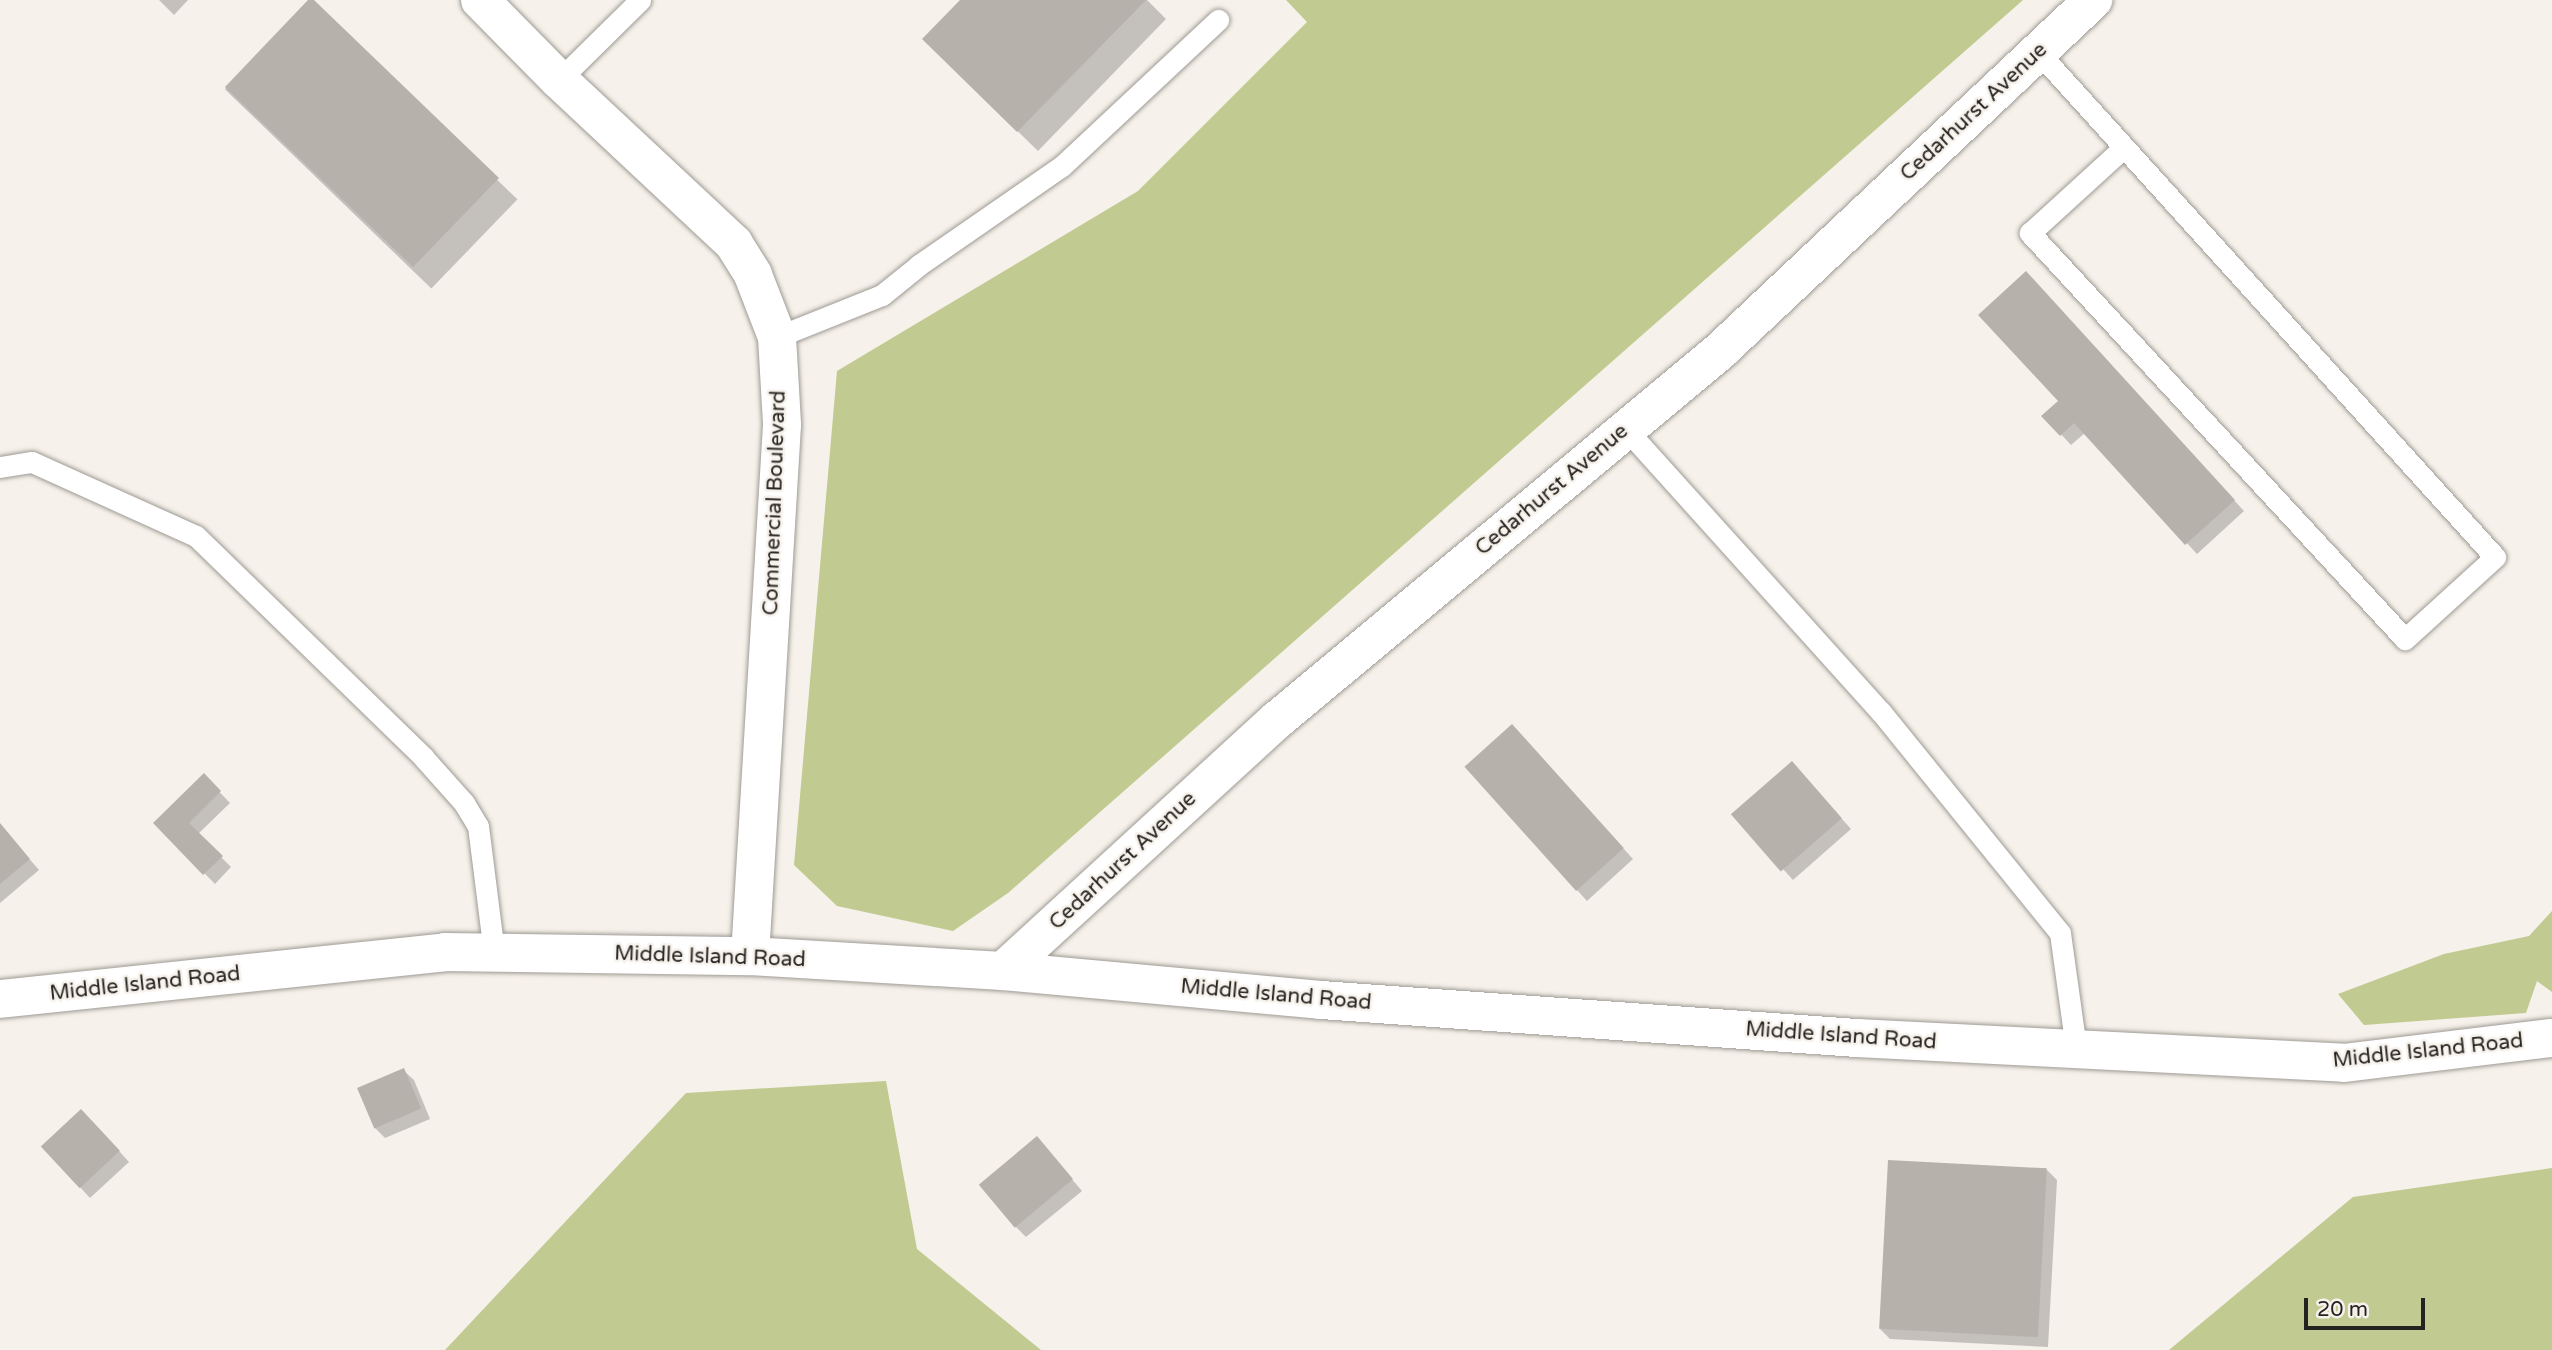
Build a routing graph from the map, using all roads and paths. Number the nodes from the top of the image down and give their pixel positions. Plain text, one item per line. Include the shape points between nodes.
1 (640, 0) edge
2 (2093, 0) edge
3 (488, 3) edge
4 (1218, 20) dead end
5 (2038, 52) junction
6 (559, 80) junction
7 (2123, 148) junction
8 (777, 337) junction
9 (1626, 429) junction
10 (0, 467) edge
11 (494, 952) junction
12 (750, 956) junction
13 (1003, 971) junction
14 (0, 999) edge
15 (2552, 1038) edge
16 (2076, 1049) junction

1 - 6 lane
2 - 5 street, Cedarhurst Avenue
3 - 6 street, Commercial Boulevard
4 - 8 lane via 1062,166 882,295
5 - 7 lane
5 - 9 street, Cedarhurst Avenue via 1719,352
6 - 8 street, Commercial Boulevard via 734,244 753,275
7 - 7 lane via 2495,557 2405,639 2030,233
8 - 12 street, Commercial Boulevard via 782,425
9 - 13 street, Cedarhurst Avenue via 1277,720
9 - 16 lane via 1881,712 2060,933
10 - 11 lane via 32,462 196,536 423,757 478,826
11 - 12 street, Middle Island Road
11 - 14 street, Middle Island Road via 445,951
12 - 13 street, Middle Island Road
13 - 16 street, Middle Island Road via 1321,1000
15 - 16 street, Middle Island Road via 2344,1063

